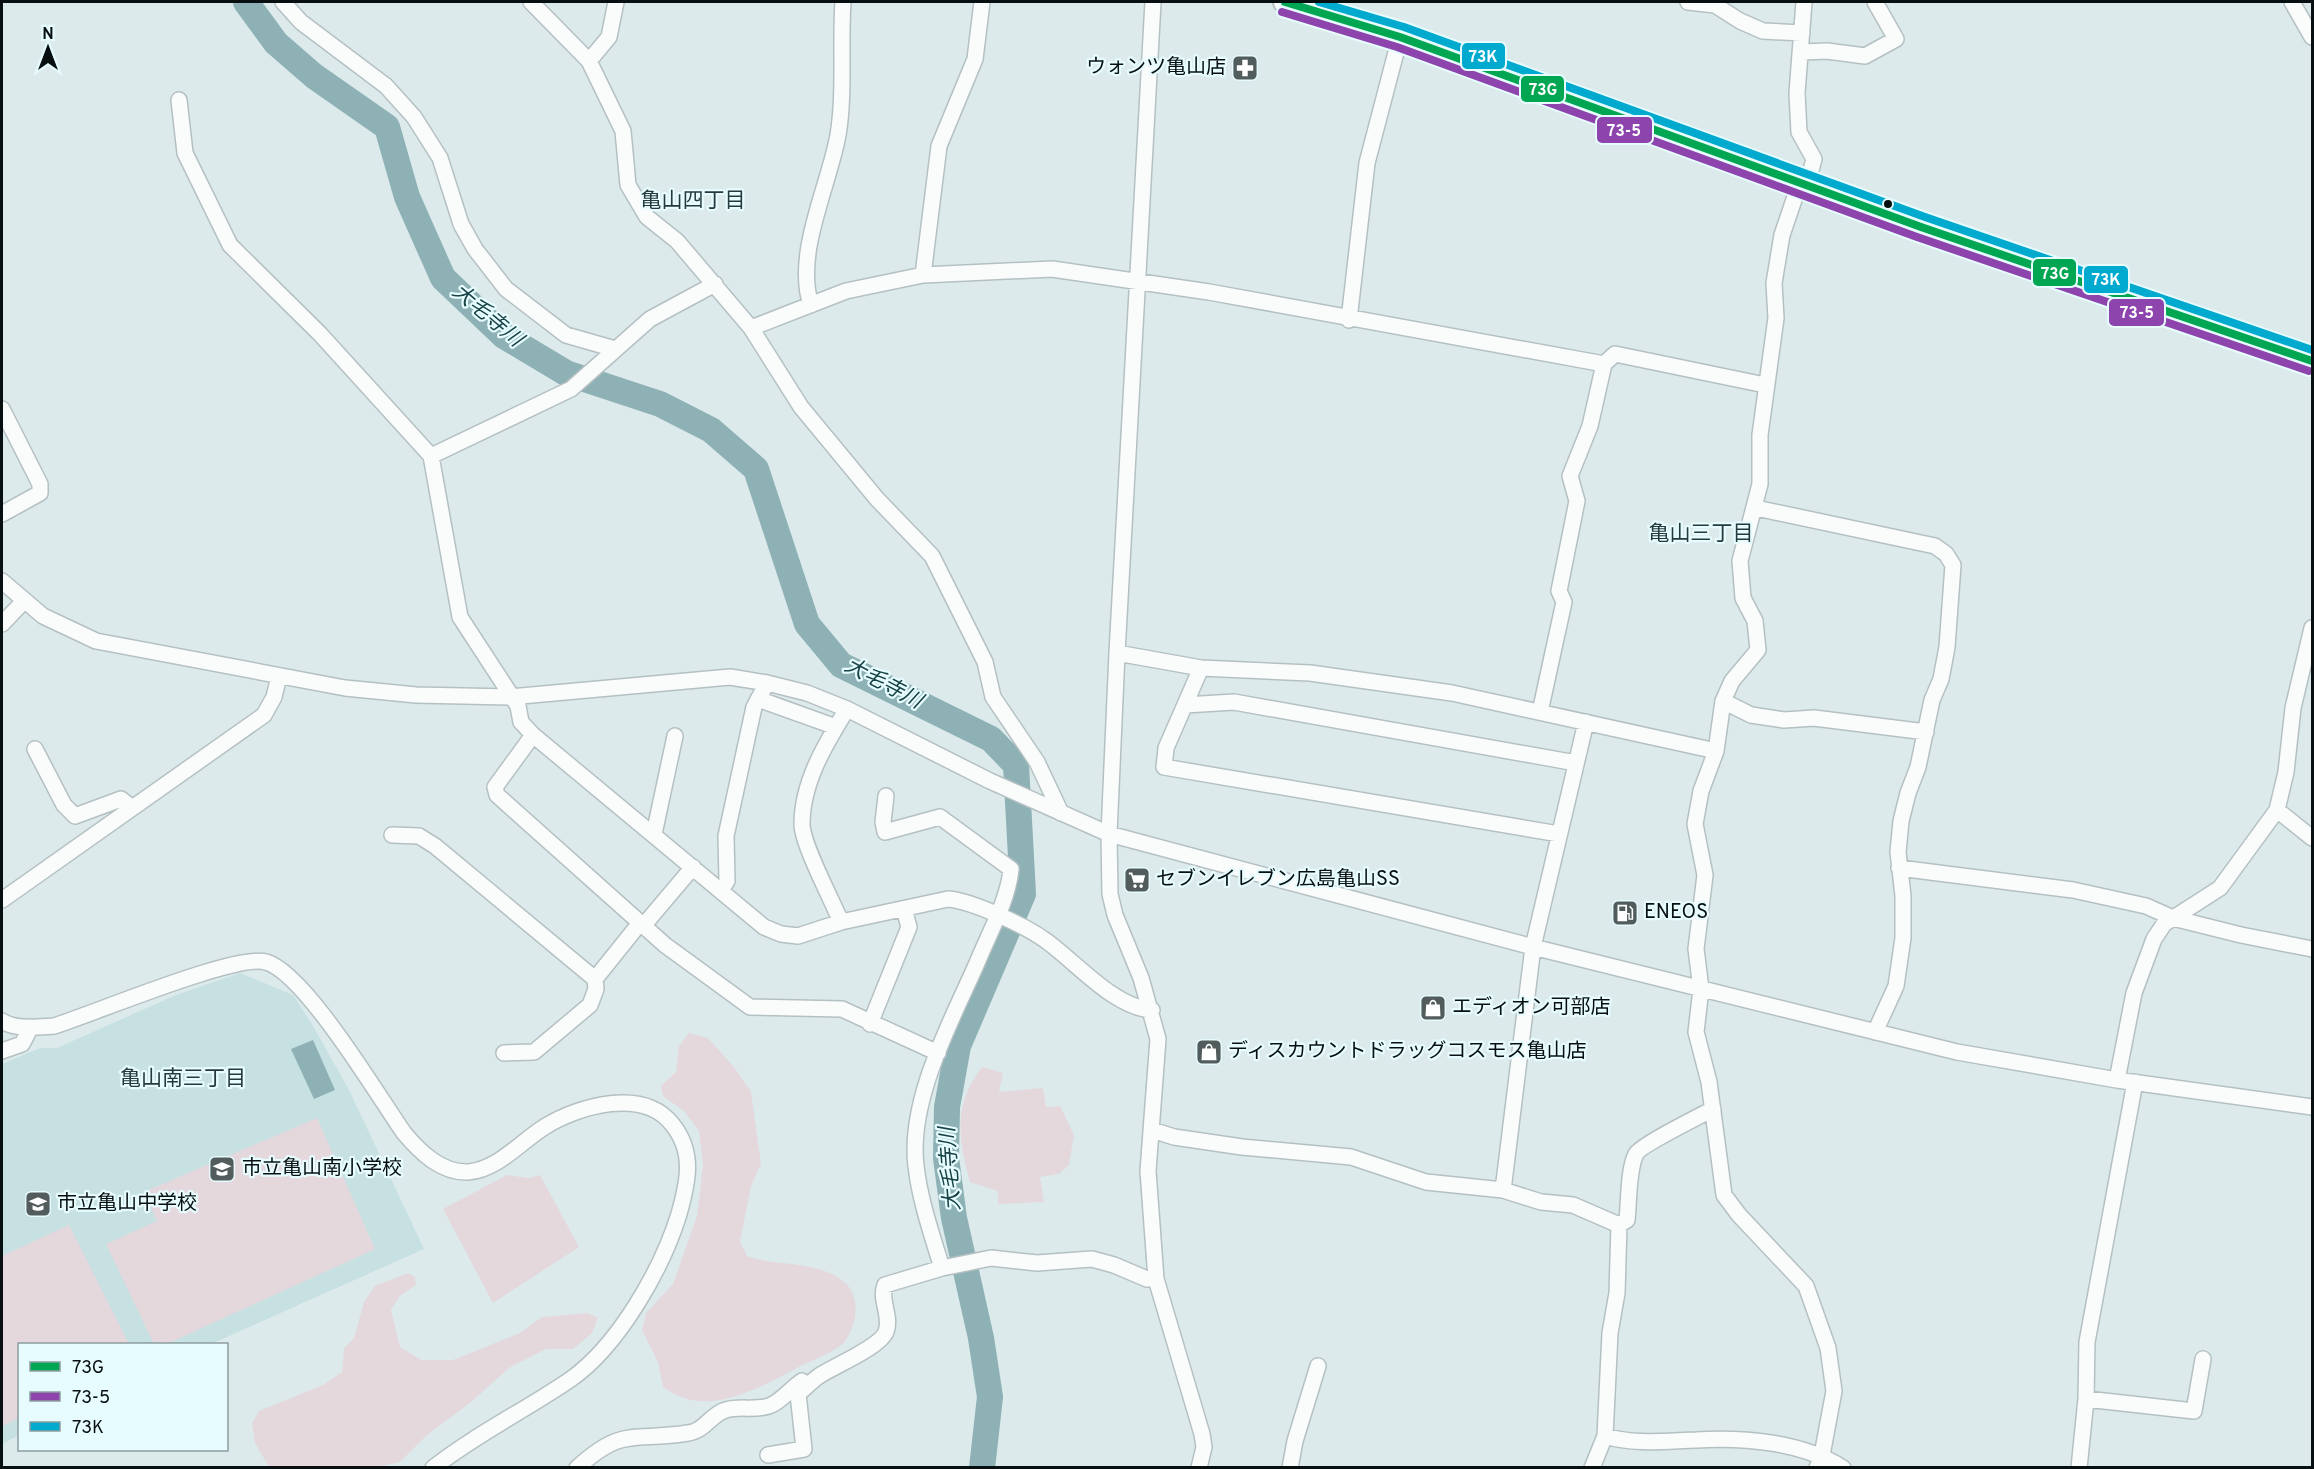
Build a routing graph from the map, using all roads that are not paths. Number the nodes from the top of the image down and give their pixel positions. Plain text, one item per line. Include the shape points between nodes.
1 (284, 2) edge
2 (531, 2) edge
3 (616, 2) edge
4 (843, 2) edge
5 (981, 2) edge
6 (1153, 2) edge
7 (1285, 2) edge
8 (1688, 2) edge
9 (1804, 2) edge
10 (1875, 2) edge
11 (2292, 2) edge
12 (1802, 33) junction
13 (2313, 37) edge
14 (1400, 38) junction
15 (1802, 52) junction
16 (589, 61) junction
17 (179, 100) dead end
18 (1804, 184) junction
19 (923, 275) junction
20 (1137, 281) junction
21 (715, 284) junction
22 (811, 305) junction
23 (1349, 320) junction
24 (751, 328) junction
25 (611, 352) junction
26 (2313, 361) edge
27 (1604, 364) junction
28 (1765, 385) junction
29 (2, 409) edge
30 (431, 456) junction
31 (1756, 508) junction
32 (2, 514) edge
33 (2, 580) edge
34 (23, 602) junction
35 (2, 624) edge
36 (2313, 628) edge
37 (1117, 653) junction
38 (1201, 668) junction
39 (279, 676) junction
40 (767, 683) junction
41 (510, 697) junction
42 (758, 699) junction
43 (1723, 701) junction
44 (1185, 705) junction
45 (847, 709) junction
46 (1540, 712) junction
47 (1586, 723) junction
48 (836, 727) junction
49 (1926, 732) junction
50 (533, 735) junction
51 (675, 736) dead end
52 (35, 749) dead end
53 (1716, 751) junction
54 (1576, 763) junction
55 (886, 796) dead end
56 (131, 807) junction
57 (2277, 810) junction
58 (1056, 811) junction
59 (654, 834) junction
60 (1109, 834) junction
61 (1559, 834) junction
62 (392, 835) dead end
63 (2313, 837) edge
64 (693, 867) junction
65 (1899, 868) junction
66 (721, 891) junction
67 (2, 900) edge
68 (904, 909) junction
69 (1001, 918) junction
70 (2173, 918) junction
71 (841, 922) junction
72 (644, 925) junction
73 (1533, 947) junction
74 (2313, 949) edge
75 (595, 979) junction
76 (1701, 989) junction
77 (1152, 1010) junction
78 (2, 1021) edge
79 (870, 1024) junction
80 (31, 1027) junction
81 (1875, 1032) junction
82 (2, 1051) edge
83 (504, 1053) dead end
84 (938, 1053) junction
85 (2117, 1080) junction
86 (2135, 1082) junction
87 (2313, 1107) edge
88 (1713, 1109) junction
89 (1152, 1130) junction
90 (1503, 1190) junction
91 (1620, 1225) junction
92 (946, 1267) junction
93 (1156, 1279) junction
94 (2203, 1359) dead end
95 (1318, 1366) dead end
96 (818, 1377) junction
97 (2086, 1399) junction
98 (1605, 1436) junction
99 (768, 1455) dead end
100 (1820, 1461) edge
101 (433, 1467) edge
102 (577, 1467) edge
103 (1199, 1467) edge
104 (1290, 1467) edge
105 (1592, 1467) edge
106 (1843, 1467) edge
107 (2079, 1467) edge

1 - 25 street via 301,22 386,86 414,117 440,158 461,224 506,289 566,335
2 - 16 street
3 - 16 street via 609,37
4 - 22 street via 838,133 807,259 805,288
5 - 19 street via 975,59 939,146
6 - 20 street
7 - 14 highway
8 - 12 street via 1715,5 1763,31
9 - 12 street
10 - 15 street via 1896,39 1865,56
11 - 13 street
12 - 15 street
14 - 18 highway
14 - 23 street via 1367,163
15 - 18 street via 1797,93 1799,132 1814,159
16 - 21 street via 623,131 628,185 633,195 646,217 677,241
17 - 30 street via 185,153 230,245 320,334
18 - 26 highway
18 - 28 street via 1782,235 1774,283 1776,318
19 - 20 street via 1052,269
19 - 22 street via 846,291
20 - 23 street
20 - 37 street
21 - 24 street
21 - 25 street via 650,319
22 - 24 street
23 - 27 street
24 - 58 street via 801,407 877,499 932,556 985,662 993,697 1037,762
25 - 30 street via 571,389
27 - 28 street via 1615,354
27 - 46 street via 1590,426 1570,476 1577,501 1559,591 1564,602
28 - 31 street
29 - 32 street via 40,484 40,493
30 - 41 street via 460,617
31 - 43 street via 1740,561 1740,580 1743,598 1755,621 1758,650 1732,681
31 - 49 street via 1916,541 1946,554 1953,565 1947,647
33 - 34 street
34 - 35 street
34 - 39 street via 52,621 96,640
36 - 57 street via 2293,708 2286,772
37 - 38 street
37 - 60 street
38 - 44 street
38 - 46 street via 1310,673 1452,693
39 - 41 street via 416,695
39 - 56 street via 264,715
40 - 41 street via 730,677
40 - 42 street
40 - 45 street
41 - 50 street via 518,706 521,722
42 - 48 street
42 - 66 street via 726,836 727,881
43 - 49 street via 1751,715 1785,720 1814,718
43 - 53 street
44 - 54 street via 1234,702
44 - 61 street via 1166,748 1164,767
45 - 48 street
45 - 58 street
46 - 47 street
47 - 53 street
47 - 54 street
48 - 71 street via 820,753 802,825
49 - 65 street via 1901,821
50 - 59 street
50 - 72 street via 495,788 497,795
51 - 59 street
52 - 56 street via 64,805 75,816 121,799
53 - 76 street via 1701,791 1695,824 1706,875 1696,949
54 - 61 street
55 - 69 street via 885,832 940,818 1011,869
56 - 67 street
57 - 63 street
57 - 70 street via 2220,888
58 - 60 street
59 - 64 street
60 - 73 street
60 - 77 street via 1110,894
61 - 73 street
62 - 75 street via 419,836 435,846
64 - 66 street
64 - 72 street
65 - 70 street via 2073,890 2146,906
65 - 81 street via 1903,939 1896,986
66 - 71 street via 764,927 781,934 798,936
68 - 69 street via 948,899 965,901
68 - 71 street
68 - 79 street via 909,927
69 - 77 street via 1037,935 1138,1009
69 - 84 street
70 - 74 street
70 - 85 street via 2154,939 2134,993
72 - 75 street via 636,928
72 - 79 street via 664,945 750,1007 842,1009
73 - 76 street
73 - 90 street
75 - 83 street via 590,1005 534,1052
76 - 81 street
76 - 88 street via 1696,1032
77 - 89 street via 1158,1039
78 - 80 street
79 - 84 street
80 - 82 street via 22,1044
80 - 101 street via 54,1026 232,963 265,962 281,969 308,994 421,1153 454,1171 482,1168 546,1126 604,1105 642,1106 672,1122 688,1154 685,1195 657,1271 616,1333 572,1378
81 - 85 street via 1957,1052
84 - 92 street via 918,1123 915,1165 925,1211
85 - 86 street
86 - 87 street
86 - 97 street via 2087,1341
88 - 91 street via 1646,1144 1636,1154 1627,1220
88 - 100 street via 1724,1195 1806,1286 1828,1348 1834,1391
89 - 90 street via 1242,1148 1351,1157 1426,1182
89 - 93 street via 1148,1171
90 - 91 street via 1541,1202 1573,1204
91 - 98 street
92 - 93 street via 991,1258 1036,1263 1092,1259
92 - 96 street via 885,1285 886,1334
93 - 103 street via 1202,1434
94 - 97 street via 2194,1411
95 - 104 street via 1294,1441
96 - 99 street via 798,1394 804,1449
96 - 102 street via 801,1381 771,1406 726,1410 690,1433 610,1442
97 - 107 street
98 - 100 street via 1621,1441 1731,1441 1794,1447
98 - 105 street
100 - 106 street

